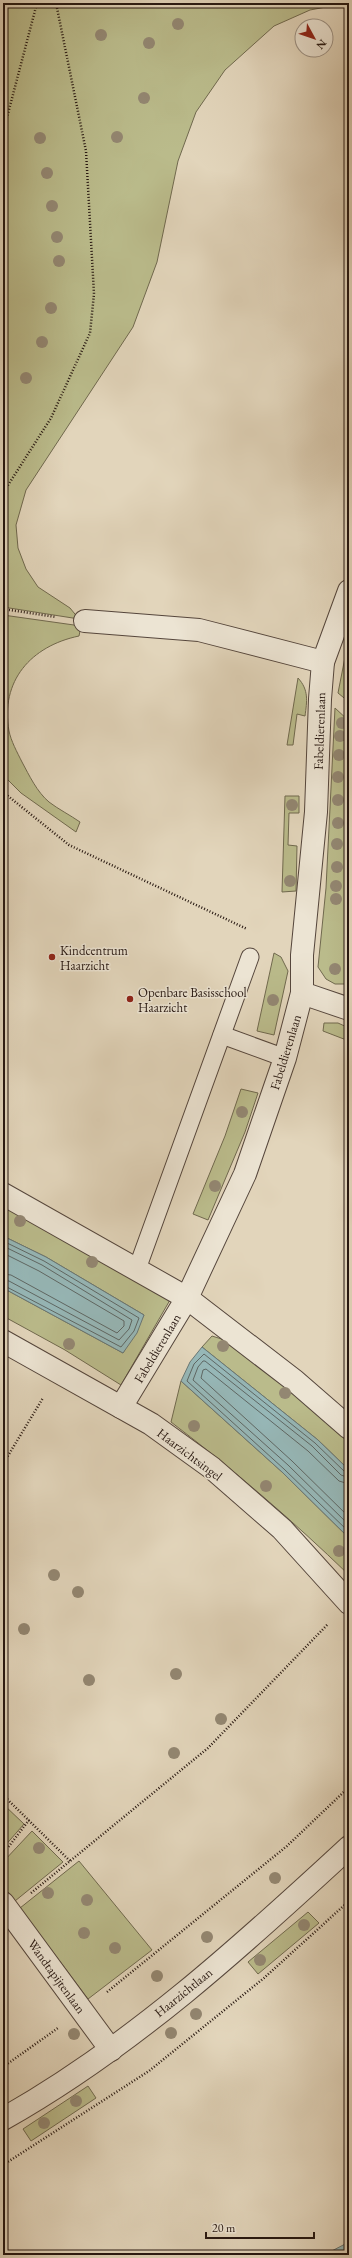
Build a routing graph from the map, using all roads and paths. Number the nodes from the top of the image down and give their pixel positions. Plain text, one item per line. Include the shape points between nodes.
1 (37, 3) edge
2 (56, 3) edge
3 (3, 256) edge
4 (3, 493) edge
5 (349, 591) edge
6 (3, 609) edge
7 (85, 621) joint
8 (323, 662) junction
9 (3, 792) edge
10 (253, 932) dead end
11 (250, 957) dead end
12 (302, 993) junction
13 (349, 1009) edge
14 (222, 1035) junction
15 (285, 1058) junction
16 (3, 1194) edge
17 (137, 1269) junction
18 (187, 1298) junction
19 (3, 1341) edge
20 (45, 1396) dead end
21 (121, 1407) junction
22 (349, 1428) edge
23 (3, 1464) edge
24 (349, 1602) edge
25 (349, 1787) edge
26 (3, 1796) edge
27 (29, 1820) junction
28 (349, 1847) edge
29 (3, 1854) edge
30 (70, 1861) junction
31 (349, 1901) edge
32 (6, 1907) edge
33 (82, 2011) junction
34 (111, 2050) junction
35 (3, 2067) edge
36 (3, 2120) edge
37 (3, 2165) edge

1 - 3 path via 5,125
2 - 4 path via 86,152 94,294 90,333 51,418
5 - 8 street, Fabeldierenlaan
6 - 7 path
7 - 8 street via 199,630
8 - 12 street, Fabeldierenlaan via 316,812 302,955
9 - 10 path via 69,845
11 - 14 lane
12 - 13 street
12 - 15 street, Fabeldierenlaan
14 - 15 lane
14 - 17 lane
15 - 18 street, Fabeldierenlaan via 245,1174
16 - 17 street
17 - 18 street
18 - 21 street, Fabeldierenlaan
18 - 22 street via 295,1381
19 - 21 street, Haarzichtsingel
20 - 23 path
21 - 24 street, Haarzichtsingel via 151,1424 212,1468 282,1529
24 - 30 path via 208,1748
25 - 33 path via 287,1846
26 - 27 path
27 - 29 path
27 - 30 path
28 - 34 street, Haarzichtlaan via 235,1951
30 - 32 path
31 - 37 path via 264,1978 149,2071
32 - 33 street, Wandtapijtenlaan
33 - 34 street, Wandtapijtenlaan
33 - 35 path
34 - 36 street, Haarzichtlaan

